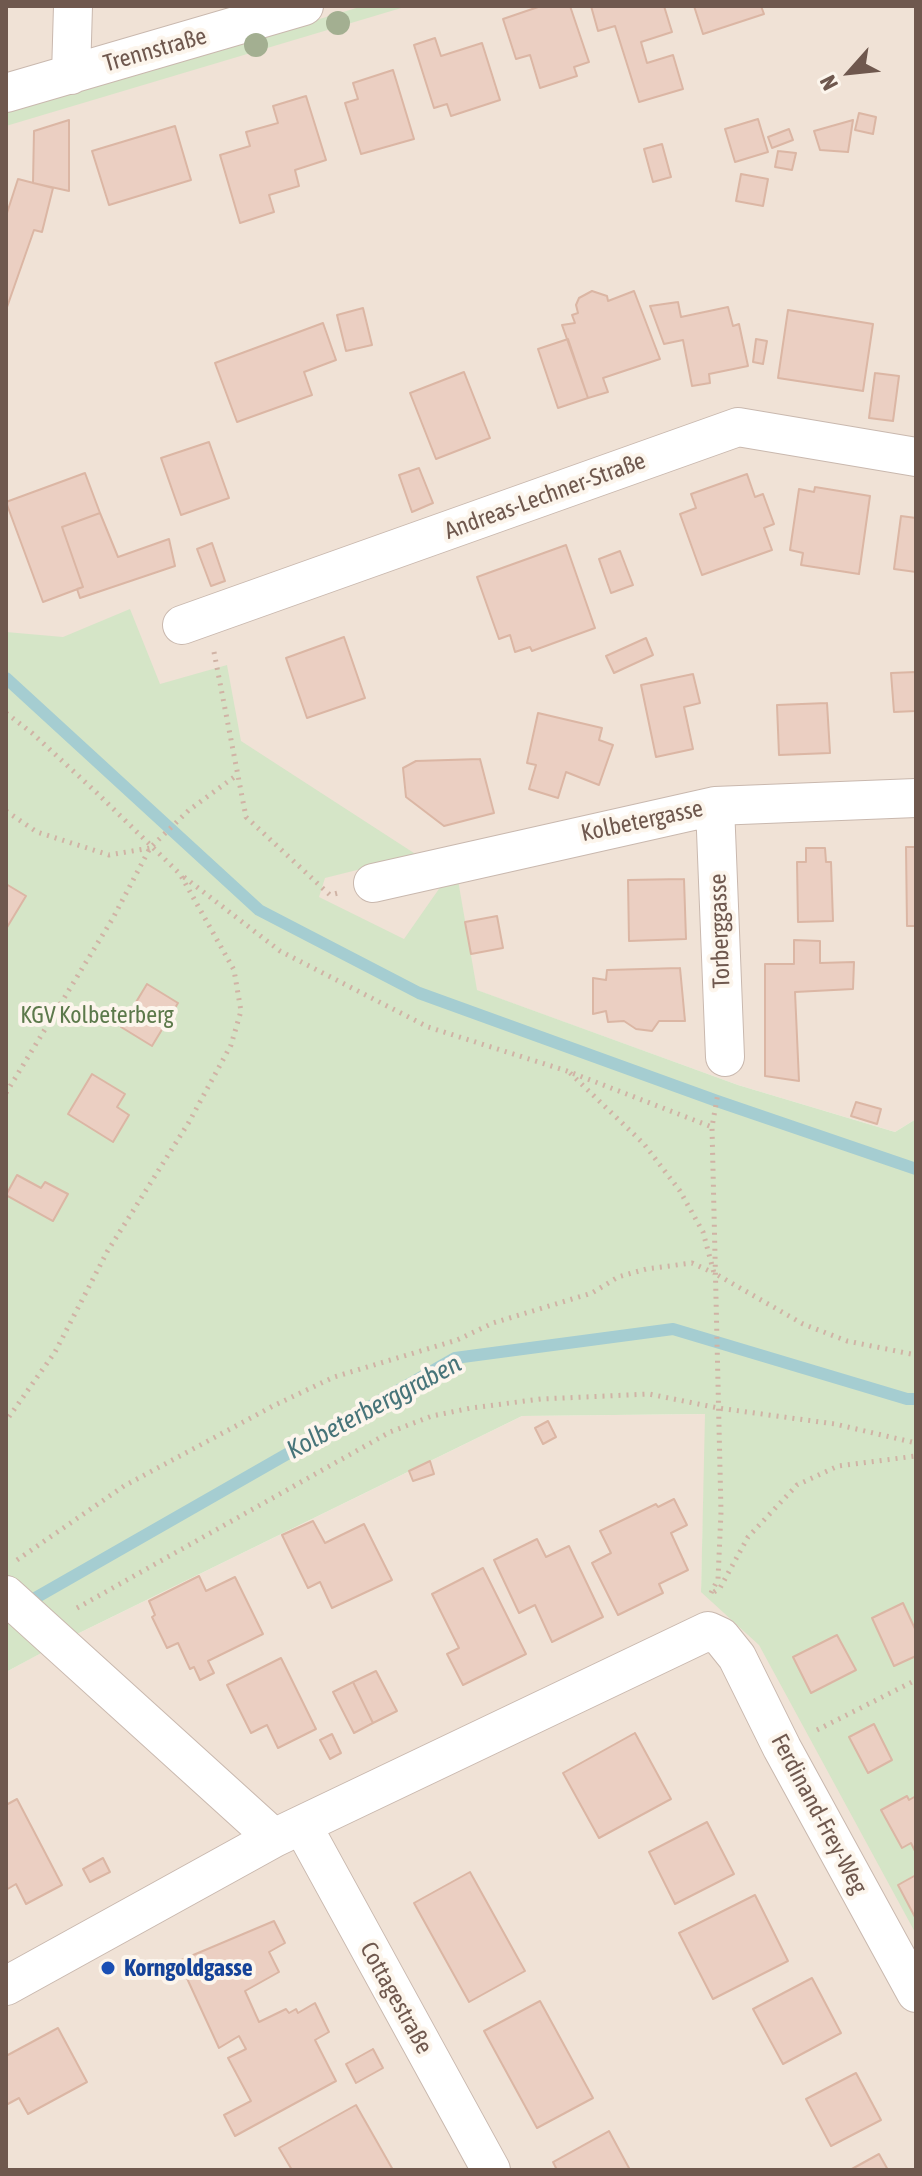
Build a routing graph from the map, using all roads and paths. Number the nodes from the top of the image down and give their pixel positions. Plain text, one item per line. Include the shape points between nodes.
1 (73, 6) edge
2 (304, 6) edge
3 (71, 75) junction
4 (6, 93) edge
5 (916, 457) edge
6 (195, 620) joint
7 (6, 713) edge
8 (237, 775) junction
9 (916, 798) edge
10 (715, 806) junction
11 (6, 811) edge
12 (150, 848) junction
13 (180, 874) junction
14 (373, 883) joint
15 (725, 1057) joint
16 (567, 1071) junction
17 (6, 1093) edge
18 (712, 1127) junction
19 (714, 1273) junction
20 (916, 1355) edge
21 (718, 1408) junction
22 (6, 1421) edge
23 (916, 1443) edge
24 (916, 1456) edge
25 (6, 1567) edge
26 (6, 1595) edge
27 (41, 1628) junction
28 (916, 1680) edge
29 (782, 1748) junction
30 (288, 1832) junction
31 (6, 1986) edge
32 (916, 1993) edge
33 (491, 2170) edge

1 - 3 street
2 - 3 street, Trennstraße
3 - 4 street, Trennstraße
5 - 6 street, Andreas-Lechner-Straße via 738,427
6 - 8 path
7 - 12 path
8 - 12 path via 189,810
8 - 14 path via 246,817 330,895
9 - 10 street, Kolbetergasse
10 - 14 street, Kolbetergasse
10 - 15 street, Torberggasse
11 - 12 path via 37,832 109,855
12 - 13 path
12 - 17 path
13 - 16 path via 280,951 428,1027
13 - 22 path via 234,970 241,1011 231,1045 107,1252 55,1352
15 - 18 path
16 - 18 path
16 - 19 path via 644,1144 680,1191 703,1232
18 - 19 path
19 - 20 path via 803,1324 847,1341
19 - 21 path
19 - 25 path via 692,1263 646,1269 457,1340 334,1377 124,1486
21 - 23 path via 835,1424
21 - 24 path via 721,1512 718,1579 710,1595 720,1588 748,1537 797,1485 838,1466
21 - 27 path via 649,1394 541,1399 432,1416 390,1432
26 - 27 street, Cottagestraße
27 - 30 street, Cottagestraße
28 - 29 path
29 - 30 street, Ferdinand-Frey-Weg via 737,1657 721,1637 708,1631
29 - 32 street, Ferdinand-Frey-Weg
30 - 31 street
30 - 33 street, Cottagestraße

